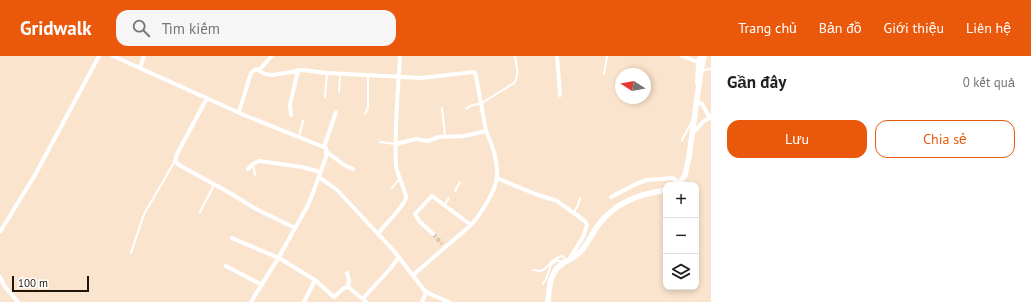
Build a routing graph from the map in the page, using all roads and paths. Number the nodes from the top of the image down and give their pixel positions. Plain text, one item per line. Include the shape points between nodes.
1 (99, 56) edge
2 (113, 56) edge
3 (144, 56) edge
4 (272, 56) edge
5 (400, 56) edge
6 (515, 56) edge
7 (557, 56) edge
8 (607, 56) edge
9 (682, 56) edge
10 (700, 56) edge
11 (704, 56) edge
12 (698, 62) junction
13 (140, 68) junction
14 (711, 68) edge
15 (259, 70) junction
16 (298, 70) junction
17 (701, 70) junction
18 (327, 73) junction
19 (340, 74) junction
20 (604, 74) dead end
21 (368, 75) junction
22 (399, 78) junction
23 (338, 92) dead end
24 (560, 95) dead end
25 (325, 97) dead end
26 (207, 98) junction
27 (696, 102) junction
28 (482, 103) junction
29 (442, 108) dead end
30 (466, 109) dead end
31 (239, 112) junction
32 (336, 112) dead end
33 (364, 114) dead end
34 (291, 115) dead end
35 (695, 115) junction
36 (710, 117) edge
37 (303, 121) dead end
38 (486, 131) junction
39 (693, 133) junction
40 (299, 137) junction
41 (445, 137) junction
42 (682, 140) dead end
43 (380, 142) dead end
44 (396, 144) junction
45 (324, 147) junction
46 (327, 152) junction
47 (175, 161) junction
48 (253, 164) junction
49 (248, 168) dead end
50 (353, 169) dead end
51 (319, 174) junction
52 (255, 175) dead end
53 (497, 178) junction
54 (399, 179) junction
55 (460, 182) dead end
56 (677, 182) edge
57 (680, 182) edge
58 (215, 184) junction
59 (392, 188) dead end
60 (455, 191) dead end
61 (663, 191) edge
62 (611, 197) dead end
63 (449, 198) dead end
64 (580, 198) dead end
65 (445, 204) junction
66 (200, 212) dead end
67 (573, 213) junction
68 (471, 225) junction
69 (296, 228) junction
70 (587, 228) junction
71 (0, 232) edge
72 (378, 234) junction
73 (433, 234) tunnel mouth
74 (232, 238) dead end
75 (590, 238) junction
76 (131, 253) dead end
77 (399, 256) junction
78 (279, 258) junction
79 (567, 261) junction
80 (226, 266) dead end
81 (533, 270) dead end
82 (347, 273) dead end
83 (413, 275) junction
84 (0, 277) edge
85 (315, 280) junction
86 (543, 284) dead end
87 (262, 285) junction
88 (348, 287) junction
89 (426, 292) junction
90 (335, 297) junction
91 (364, 301) edge
92 (18, 302) edge
93 (251, 302) edge
94 (304, 302) edge
95 (333, 302) edge
96 (422, 302) edge
97 (449, 302) edge
98 (548, 302) edge

1 - 71 street via 38,169
2 - 13 street
3 - 13 street
4 - 15 street
5 - 22 street
6 - 28 lane via 517,74 514,83
7 - 24 street
8 - 20 lane
9 - 12 street
10 - 12 street
11 - 17 street
12 - 27 street
13 - 26 street
14 - 17 lane
15 - 16 street via 273,75
15 - 31 street via 251,73
16 - 18 street
16 - 34 street via 290,105
17 - 27 street
18 - 19 street
18 - 25 lane
19 - 21 street
19 - 23 lane
21 - 22 street
21 - 33 lane via 368,108
22 - 28 street via 473,72
22 - 44 street
26 - 31 street
26 - 47 street
27 - 35 street
27 - 36 street via 702,104
28 - 30 lane
28 - 38 street
29 - 41 lane
31 - 40 street
32 - 45 street
35 - 39 street
35 - 42 lane
36 - 39 street
37 - 40 lane
38 - 41 street
38 - 53 street via 494,153
39 - 57 street via 685,175
40 - 45 street
41 - 44 street via 428,141 416,139
43 - 44 lane
44 - 54 street
45 - 46 street
46 - 50 street
46 - 51 street
47 - 58 street
47 - 76 lane via 144,214
48 - 49 street
48 - 51 street via 259,161 302,167
48 - 52 lane
51 - 69 street via 308,205
51 - 72 street via 338,190
53 - 67 street via 558,201
53 - 68 street via 484,208
54 - 59 lane
54 - 72 street via 406,197
55 - 60 lane
56 - 62 street via 673,178 647,180
58 - 66 lane
58 - 69 street via 256,209
61 - 75 street via 624,202 600,223
63 - 65 lane
64 - 67 lane
65 - 68 street
65 - 73 street via 432,196 415,214
67 - 70 street via 587,223
68 - 83 street via 443,246
69 - 78 street
70 - 75 street
70 - 79 street
72 - 77 street
74 - 78 street
75 - 79 street via 580,253
77 - 83 street
77 - 91 street
78 - 85 street
78 - 87 street
79 - 81 lane via 562,256 557,257 542,272
79 - 86 lane via 557,260 553,263
79 - 98 street via 556,268 552,275
80 - 87 street
82 - 88 street
83 - 89 street
84 - 92 street
85 - 90 street
85 - 94 street
87 - 93 street
88 - 90 street
88 - 91 street
89 - 96 street
89 - 97 street
90 - 95 street

